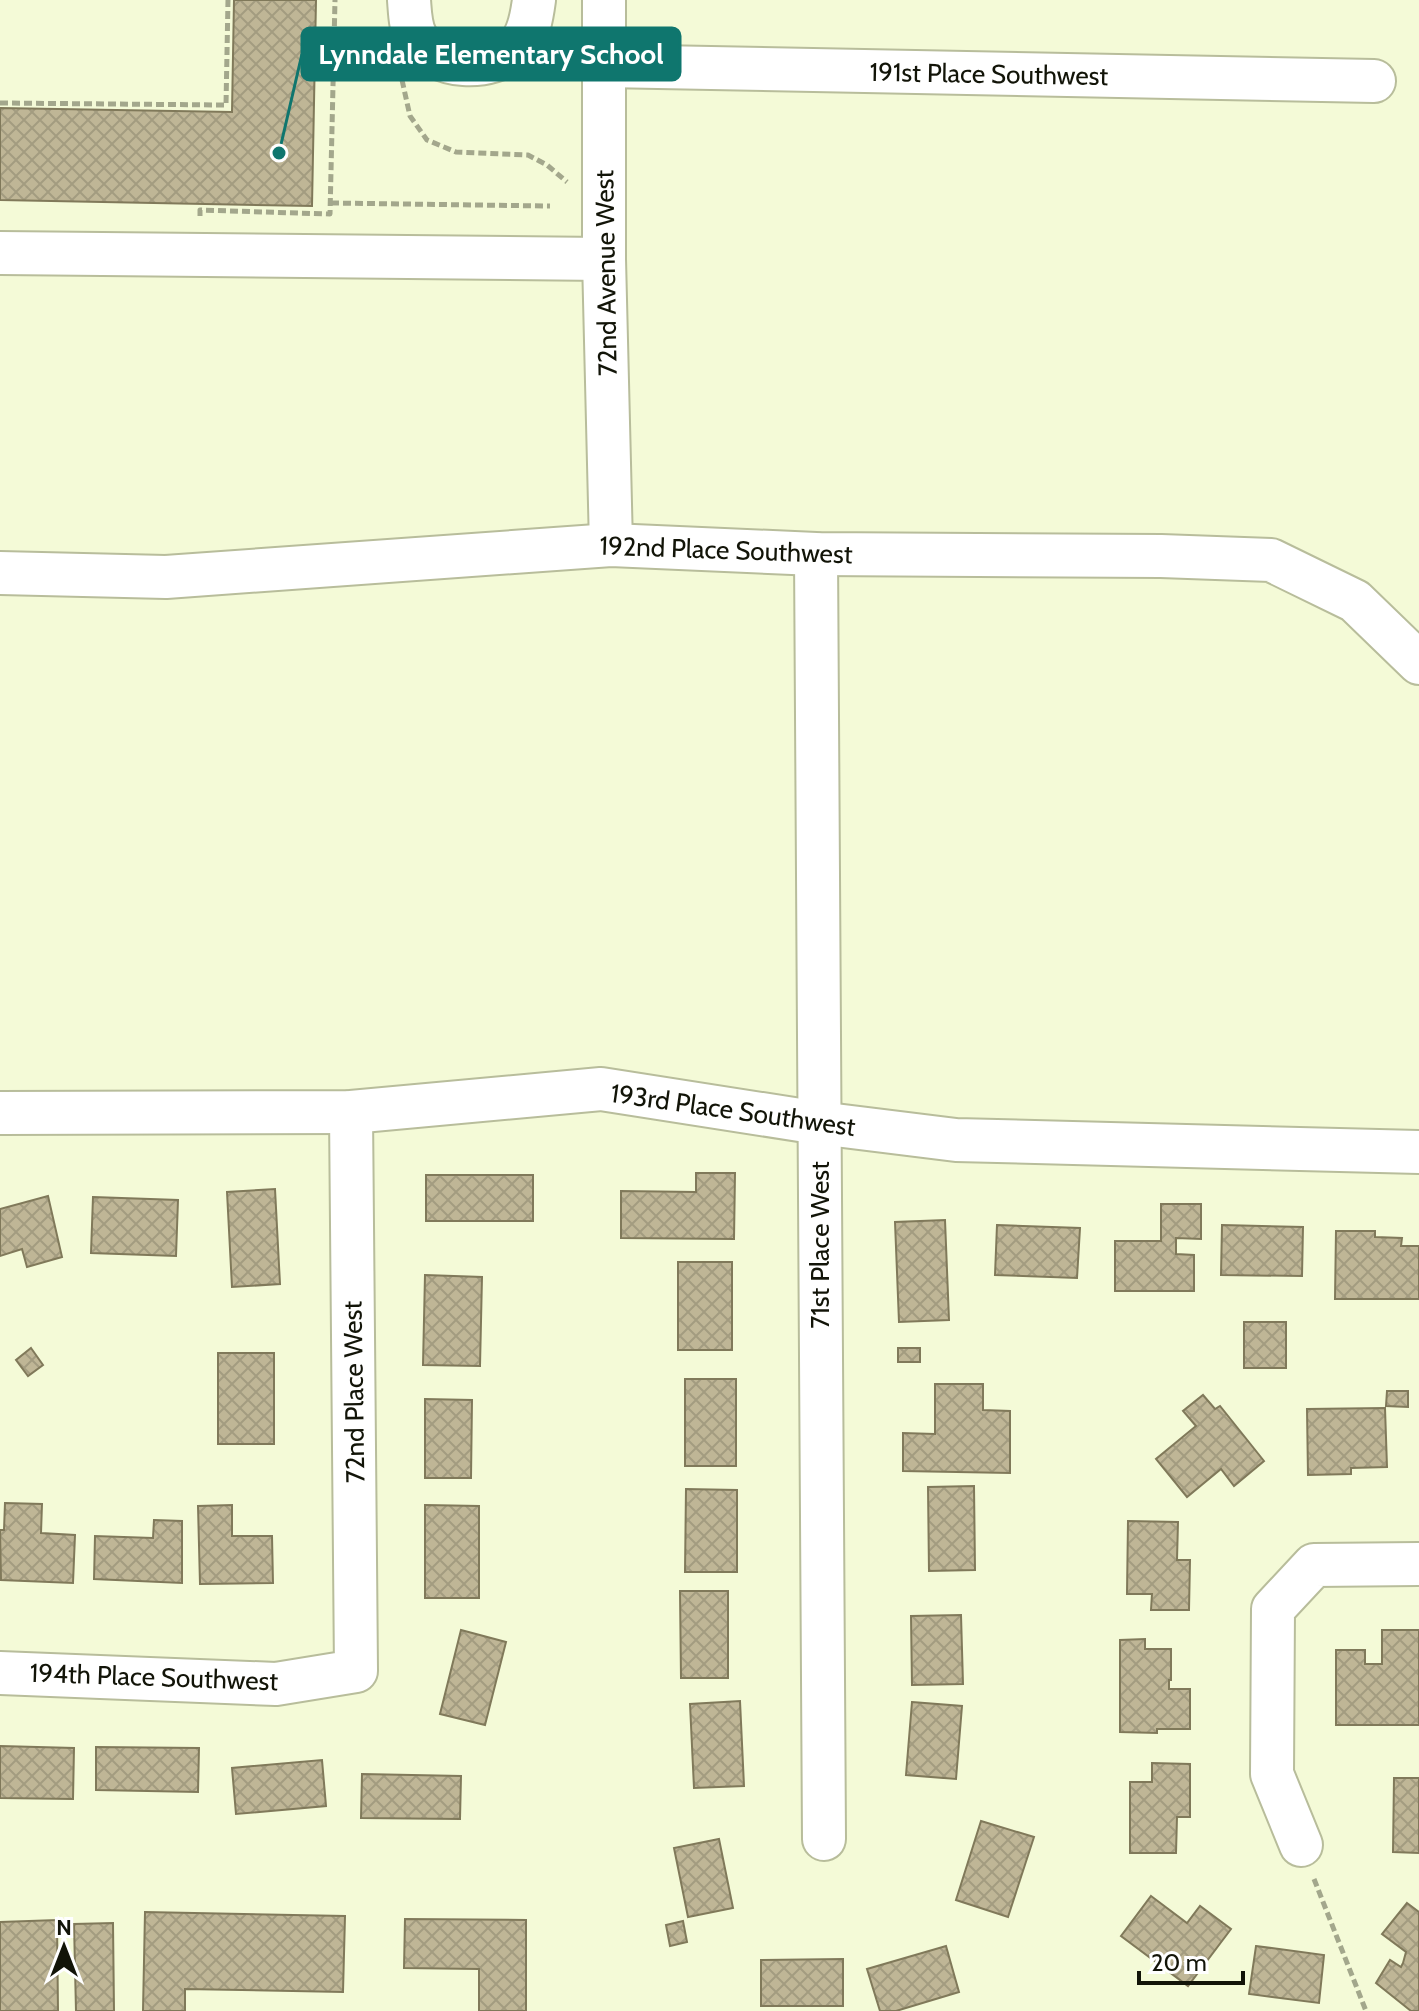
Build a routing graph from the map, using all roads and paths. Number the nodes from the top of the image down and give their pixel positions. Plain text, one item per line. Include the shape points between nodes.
1 (228, 0) edge
2 (335, 0) edge
3 (409, 0) edge
4 (534, 0) edge
5 (604, 0) edge
6 (400, 68) dead end
7 (589, 69) junction
8 (532, 72) dead end
9 (1374, 81) dead end
10 (0, 103) edge
11 (573, 187) dead end
12 (330, 203) junction
13 (550, 206) dead end
14 (200, 220) dead end
15 (0, 253) edge
16 (604, 259) junction
17 (611, 545) junction
18 (816, 554) junction
19 (0, 573) edge
20 (1419, 663) edge
21 (351, 1112) junction
22 (0, 1113) edge
23 (819, 1123) junction
24 (1419, 1152) edge
25 (1419, 1564) edge
26 (356, 1671) joint
27 (0, 1673) edge
28 (824, 1839) dead end
29 (1301, 1845) joint
30 (1366, 2011) edge

1 - 10 path via 226,105
2 - 12 path
3 - 4 street via 417,38 431,53 474,65 517,47
5 - 7 street, 72nd Avenue West
6 - 11 path via 410,116 427,140 456,152 528,155
7 - 8 path
7 - 9 street, 191st Place Southwest
7 - 16 street, 72nd Avenue West
12 - 13 path
12 - 14 path via 330,214 200,210
15 - 16 street
16 - 17 street, 72nd Avenue West
17 - 18 street, 192nd Place Southwest
17 - 19 street, 192nd Place Southwest via 166,577
18 - 20 street, 192nd Place Southwest via 1271,560 1355,601
18 - 23 street, 71st Place West
21 - 22 street, 193rd Place Southwest
21 - 23 street, 193rd Place Southwest via 601,1089
21 - 26 street, 72nd Place West
23 - 24 street, 193rd Place Southwest via 956,1140
23 - 28 street, 71st Place West
25 - 29 street via 1314,1565 1273,1609 1272,1774
26 - 27 street, 194th Place Southwest via 276,1684
29 - 30 path

